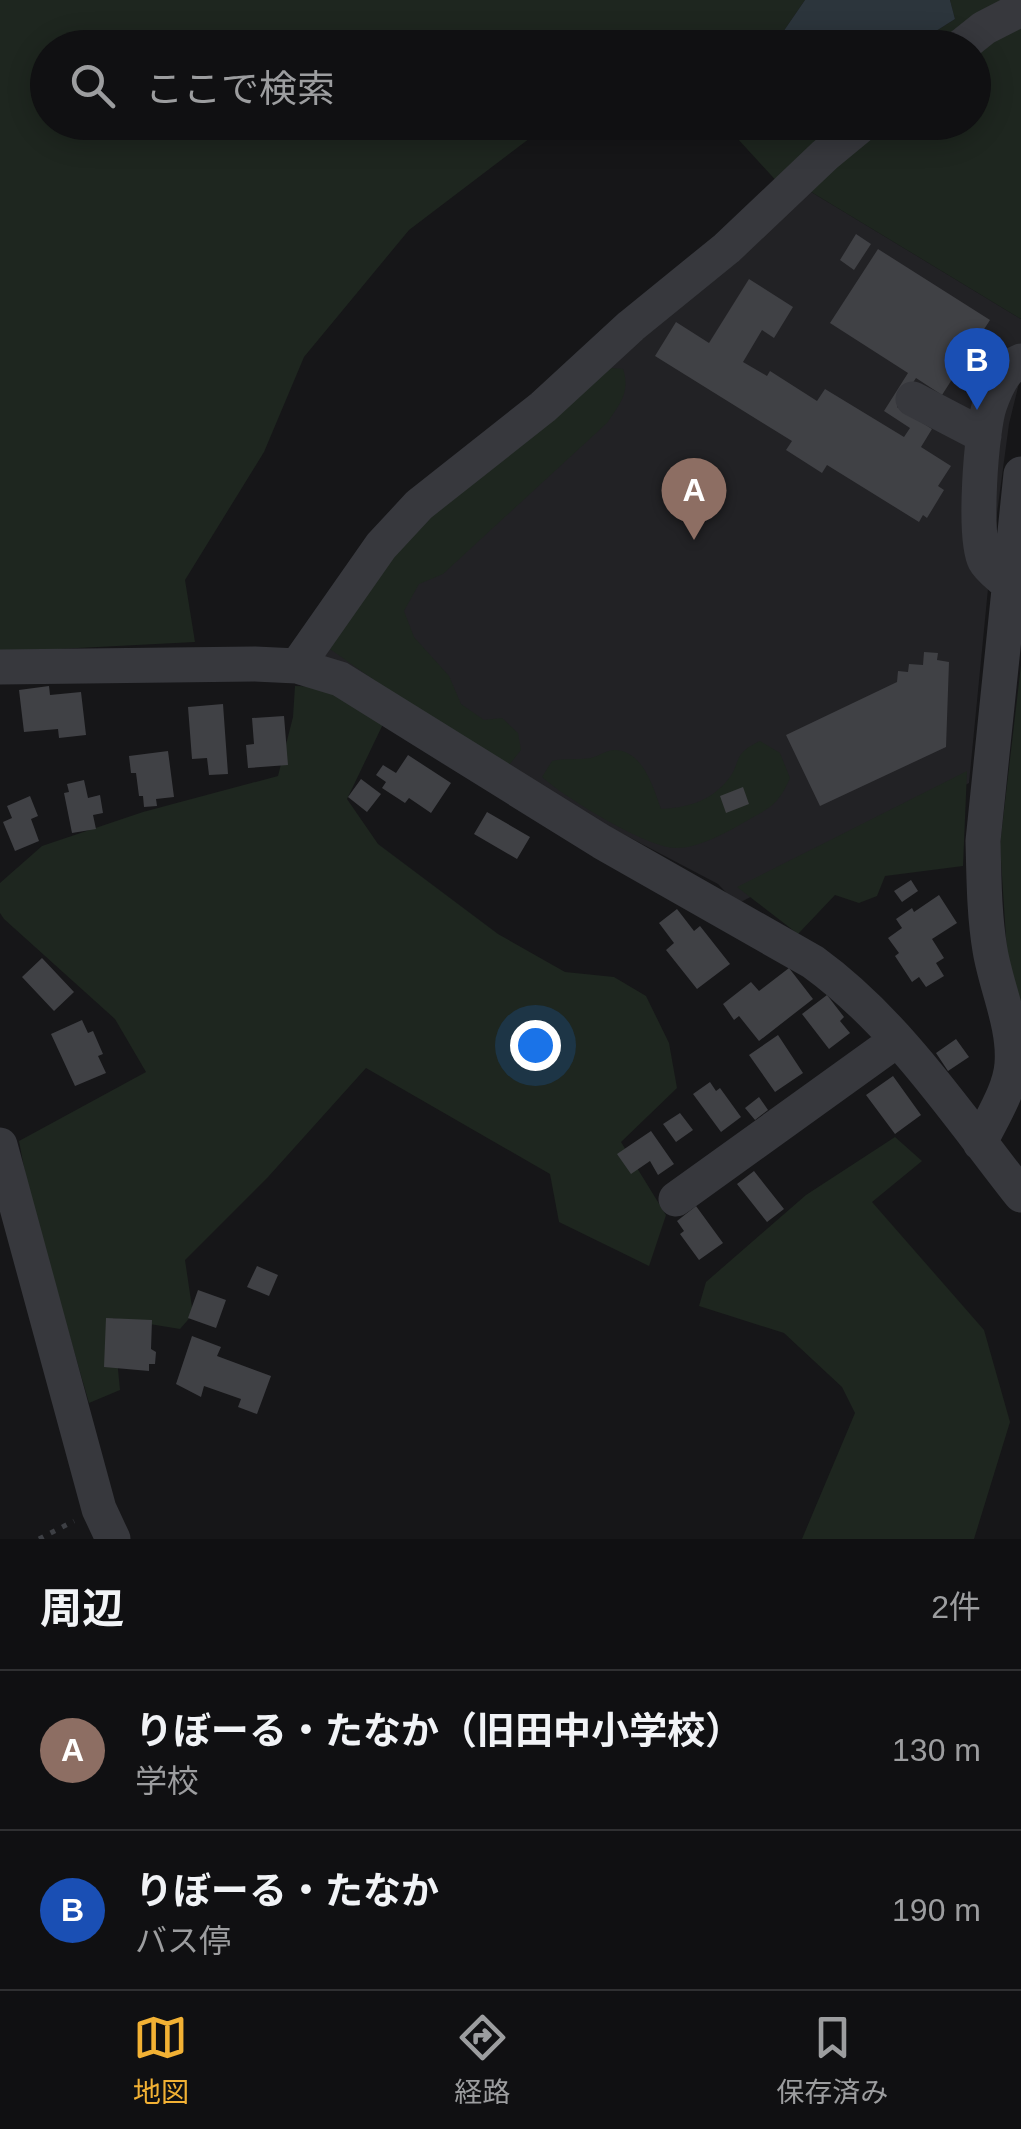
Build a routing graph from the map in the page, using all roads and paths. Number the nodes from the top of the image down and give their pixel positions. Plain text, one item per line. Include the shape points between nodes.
1 (1021, 9) edge
2 (982, 30) edge
3 (845, 140) edge
4 (1021, 360) edge
5 (913, 399) dead end
6 (984, 436) junction
7 (1021, 474) edge
8 (1008, 583) junction
9 (297, 666) junction
10 (0, 667) edge
11 (897, 1040) junction
12 (980, 1143) junction
13 (0, 1145) edge
14 (1021, 1195) edge
15 (676, 1199) dead end
16 (112, 1539) edge

1 - 2 street
3 - 9 street via 543,406 419,505 381,546
4 - 6 street via 1000,379
5 - 6 street
6 - 8 street via 980,532 985,561
7 - 8 street
8 - 12 street via 984,880 1012,1065
9 - 10 street
9 - 11 street via 340,679 602,842 813,962
11 - 12 street
11 - 15 street
12 - 14 street
13 - 16 street

